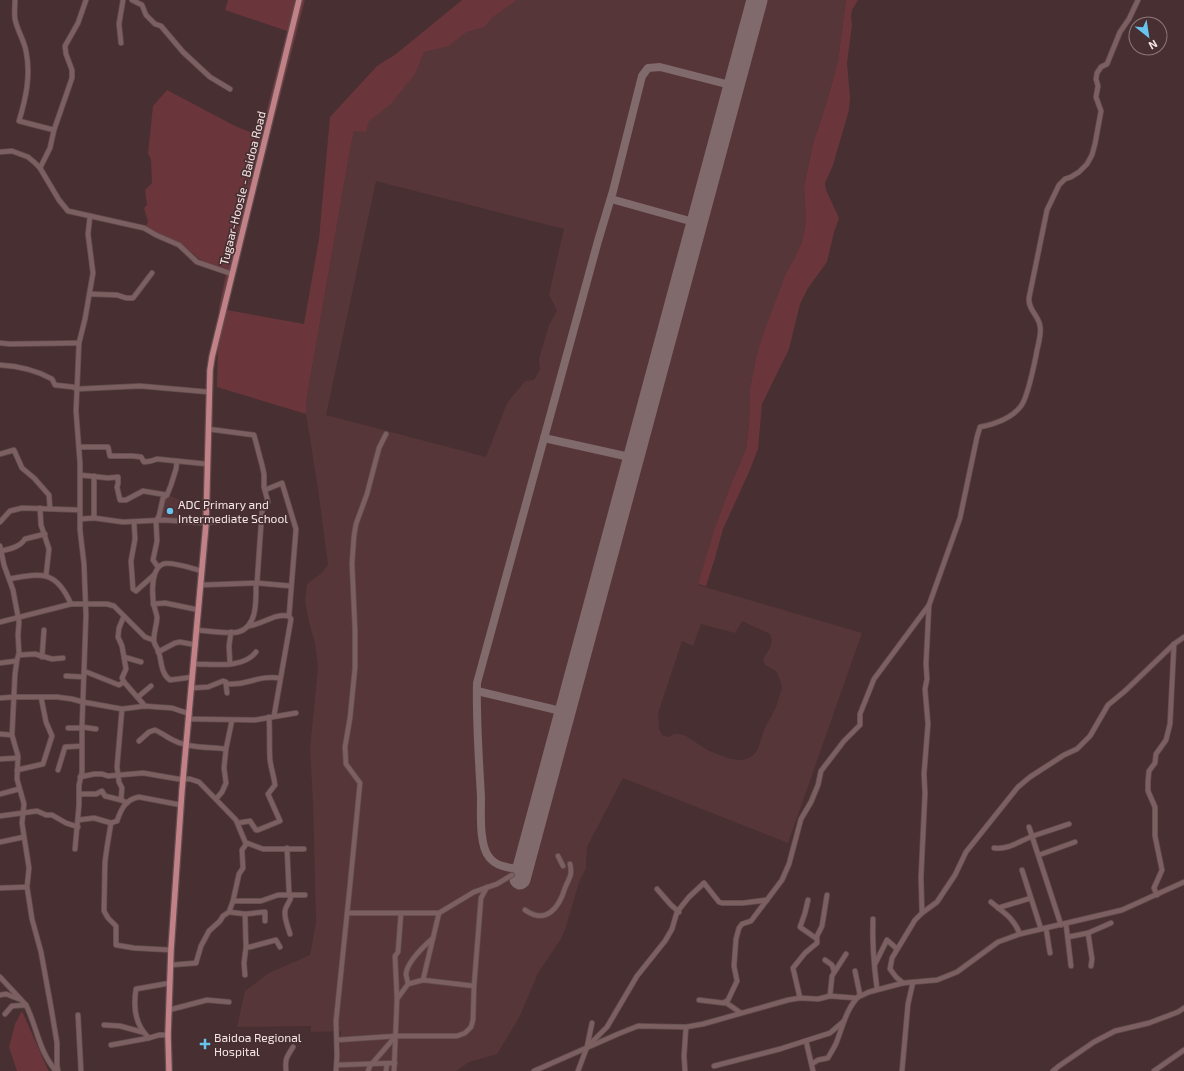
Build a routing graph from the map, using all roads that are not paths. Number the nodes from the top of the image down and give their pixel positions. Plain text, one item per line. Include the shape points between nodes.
1 (15, 0) edge
2 (86, 0) edge
3 (123, 0) edge
4 (132, 0) edge
5 (299, 0) edge
6 (1138, 0) edge
7 (121, 43) dead end
8 (230, 89) dead end
9 (54, 130) junction
10 (0, 152) edge
11 (40, 168) junction
12 (90, 216) junction
13 (152, 274) dead end
14 (232, 274) junction
15 (90, 294) junction
16 (0, 343) edge
17 (79, 343) junction
18 (0, 365) edge
19 (77, 389) junction
20 (209, 392) junction
21 (208, 429) junction
22 (386, 434) dead end
23 (79, 447) junction
24 (0, 454) edge
25 (177, 461) junction
26 (208, 464) junction
27 (80, 475) junction
28 (94, 476) junction
29 (265, 490) junction
30 (166, 495) junction
31 (40, 508) junction
32 (50, 509) junction
33 (80, 510) junction
34 (94, 518) junction
35 (238, 518) dead end
36 (80, 519) junction
37 (156, 521) junction
38 (0, 522) edge
39 (134, 522) junction
40 (206, 522) junction
41 (45, 534) junction
42 (1, 549) edge
43 (158, 567) junction
44 (202, 571) junction
45 (154, 575) junction
46 (46, 576) junction
47 (9, 579) junction
48 (256, 583) junction
49 (201, 585) junction
50 (291, 586) junction
51 (71, 604) junction
52 (85, 604) junction
53 (153, 604) junction
54 (929, 605) junction
55 (199, 610) junction
56 (124, 616) junction
57 (289, 616) junction
58 (18, 617) junction
59 (0, 622) edge
60 (249, 626) junction
61 (44, 630) dead end
62 (197, 630) junction
63 (231, 632) junction
64 (1184, 637) edge
65 (153, 640) junction
66 (1174, 644) junction
67 (196, 645) junction
68 (158, 652) junction
69 (256, 652) dead end
70 (18, 655) junction
71 (42, 656) junction
72 (124, 657) junction
73 (63, 658) dead end
74 (16, 661) junction
75 (141, 662) dead end
76 (0, 663) edge
77 (194, 664) junction
78 (230, 664) junction
79 (84, 670) junction
80 (66, 676) dead end
81 (84, 677) junction
82 (193, 677) junction
83 (280, 678) junction
84 (124, 682) junction
85 (226, 684) junction
86 (151, 686) dead end
87 (192, 688) junction
88 (227, 693) dead end
89 (14, 697) junction
90 (41, 697) junction
91 (138, 697) junction
92 (0, 698) edge
93 (84, 702) junction
94 (145, 706) junction
95 (122, 709) junction
96 (296, 713) dead end
97 (190, 716) junction
98 (272, 717) junction
99 (232, 720) junction
100 (82, 727) junction
101 (68, 728) dead end
102 (96, 729) dead end
103 (0, 734) edge
104 (12, 735) junction
105 (139, 741) dead end
106 (187, 745) junction
107 (82, 746) junction
108 (226, 749) junction
109 (18, 758) junction
110 (0, 759) edge
111 (17, 770) junction
112 (58, 770) dead end
113 (119, 774) junction
114 (80, 777) junction
115 (184, 779) junction
116 (19, 789) junction
117 (0, 794) edge
118 (79, 794) junction
119 (216, 799) junction
120 (121, 800) junction
121 (127, 803) junction
122 (182, 805) junction
123 (24, 812) junction
124 (0, 816) edge
125 (78, 820) junction
126 (111, 823) junction
127 (238, 824) junction
128 (1069, 824) dead end
129 (78, 827) junction
130 (1029, 827) dead end
131 (1032, 836) junction
132 (24, 837) junction
133 (0, 842) edge
134 (1074, 842) dead end
135 (246, 844) junction
136 (287, 848) junction
137 (994, 848) dead end
138 (75, 849) dead end
139 (304, 849) dead end
140 (1039, 855) dead end
141 (558, 856) dead end
142 (570, 864) dead end
143 (563, 866) dead end
144 (1022, 870) dead end
145 (512, 875) dead end
146 (1184, 882) edge
147 (702, 884) dead end
148 (27, 886) junction
149 (487, 887) junction
150 (0, 888) edge
151 (657, 889) dead end
152 (291, 895) junction
153 (305, 895) dead end
154 (827, 895) dead end
155 (1157, 895) junction
156 (1031, 898) junction
157 (767, 900) junction
158 (808, 900) dead end
159 (233, 901) junction
160 (990, 902) dead end
161 (682, 905) junction
162 (998, 908) junction
163 (525, 910) dead end
164 (229, 912) junction
165 (440, 912) junction
166 (347, 913) junction
167 (679, 913) junction
168 (922, 913) junction
169 (245, 914) junction
170 (402, 914) junction
171 (873, 920) dead end
172 (265, 921) dead end
173 (1111, 923) dead end
174 (1063, 924) junction
175 (1044, 929) junction
176 (1088, 933) junction
177 (290, 934) dead end
178 (1020, 934) junction
179 (1068, 937) junction
180 (433, 938) junction
181 (816, 938) junction
182 (246, 946) junction
183 (280, 947) dead end
184 (898, 949) junction
185 (171, 950) junction
186 (1050, 953) dead end
187 (846, 954) dead end
188 (825, 960) dead end
189 (171, 965) junction
190 (874, 966) junction
191 (1071, 966) dead end
192 (1092, 966) dead end
193 (834, 971) junction
194 (855, 971) dead end
195 (245, 975) dead end
196 (0, 977) edge
197 (423, 980) junction
198 (913, 982) junction
199 (170, 983) junction
200 (903, 983) junction
201 (408, 984) junction
202 (474, 986) junction
203 (877, 990) junction
204 (0, 995) edge
205 (830, 996) junction
206 (800, 998) junction
207 (856, 998) junction
208 (397, 999) junction
209 (21, 1000) junction
210 (699, 1000) dead end
211 (229, 1002) dead end
212 (725, 1002) junction
213 (26, 1005) junction
214 (1184, 1008) edge
215 (169, 1010) junction
216 (741, 1013) junction
217 (5, 1014) dead end
218 (78, 1015) dead end
219 (844, 1021) junction
220 (592, 1023) dead end
221 (104, 1025) dead end
222 (686, 1027) junction
223 (142, 1032) junction
224 (168, 1035) junction
225 (396, 1036) junction
226 (149, 1038) junction
227 (337, 1040) junction
228 (806, 1041) junction
229 (112, 1045) dead end
230 (293, 1047) dead end
231 (587, 1047) junction
232 (1184, 1050) edge
233 (395, 1063) junction
234 (372, 1064) junction
235 (387, 1064) junction
236 (812, 1064) junction
237 (337, 1065) junction
238 (714, 1066) dead end
239 (57, 1071) edge
240 (81, 1071) edge
241 (169, 1071) edge
242 (286, 1071) edge
243 (336, 1071) edge
244 (368, 1071) edge
245 (386, 1071) edge
246 (394, 1071) edge
247 (534, 1071) edge
248 (578, 1071) edge
249 (685, 1071) edge
250 (813, 1071) edge
251 (902, 1071) edge
252 (1053, 1071) edge
253 (1154, 1071) edge

1 - 9 street via 15,18 26,51 28,73 28,87 19,121
2 - 9 street via 78,23 65,46 72,78
3 - 7 street via 119,24
4 - 8 street via 142,5 146,16 161,26 183,52 210,77
5 - 14 main road, Tugaar-Hoosle - Baidoa Road
6 - 54 street via 1120,32 1107,64 1100,67 1097,73 1096,97 1101,111 1092,155 1078,172 1059,185 1045,217 1029,298 1040,325 1030,383 1022,405 1016,411 1003,420 980,427 960,518
9 - 11 street via 50,148
10 - 11 street via 12,151 28,158
11 - 12 street via 64,208 72,213
12 - 14 street via 144,228 179,245 197,262
12 - 15 street via 88,234 93,273
13 - 15 street via 133,298
14 - 20 main road, Tugaar-Hoosle - Baidoa Road via 212,357
15 - 17 street
16 - 17 street
17 - 19 street
18 - 19 street via 37,372 52,379 55,385
19 - 20 street via 140,386
19 - 23 street
20 - 21 main road, Tugaar-Hoosle - Baidoa Road
21 - 26 main road, Tugaar-Hoosle - Baidoa Road
21 - 29 street via 253,434 264,474
22 - 166 street via 379,448 354,536 352,563 355,668 345,747 346,764 360,783
23 - 25 street via 108,446 110,456 141,457 144,462 157,459
23 - 27 street
24 - 32 street via 14,450 22,468 49,496
25 - 26 street
25 - 30 street
26 - 40 main road, Tugaar-Hoosle - Baidoa Road
27 - 28 street
27 - 33 street
28 - 30 street via 118,477 116,487 120,500 126,500 143,491
28 - 34 street
29 - 48 street via 268,502 262,511
29 - 50 street via 282,484 293,515 296,542
30 - 37 street
31 - 32 street
31 - 38 street via 10,511
31 - 41 street via 41,525
32 - 33 street
33 - 36 street
34 - 36 street
34 - 39 street
35 - 40 street
36 - 52 street
37 - 39 street
37 - 40 street
37 - 43 street via 153,560
39 - 45 street via 135,538 131,561 133,588 136,591
40 - 44 main road, Tugaar-Hoosle - Baidoa Road
41 - 42 street via 25,539 14,548
41 - 46 street via 49,548
42 - 47 street
43 - 44 street via 164,563
43 - 45 street
44 - 49 main road, Tugaar-Hoosle - Baidoa Road
45 - 53 street
46 - 47 street
46 - 51 street via 56,581
47 - 58 street
48 - 49 street
48 - 50 street
48 - 60 street via 255,611
49 - 55 main road, Tugaar-Hoosle - Baidoa Road
50 - 57 street
51 - 52 street
51 - 58 street
52 - 56 street via 114,606
52 - 79 street
53 - 55 street via 165,603
53 - 65 street via 157,616
54 - 157 street via 874,679 860,714 860,725 821,771 811,802 801,818 789,864 782,880
54 - 168 street via 925,689 928,724 924,774
55 - 62 main road, Tugaar-Hoosle - Baidoa Road
56 - 65 street via 145,637
56 - 72 street via 118,637
57 - 60 street via 274,617 258,625
57 - 83 street via 290,626
58 - 59 street
58 - 70 street
60 - 63 street via 238,632
61 - 71 street
62 - 63 street
62 - 67 main road, Tugaar-Hoosle - Baidoa Road
63 - 78 street
64 - 66 street
65 - 68 street
66 - 155 street via 1170,724 1166,740 1156,754 1155,763 1149,771 1148,781 1148,791 1155,807 1155,836 1162,870 1154,888
66 - 168 street via 1108,705 1090,736 1077,749 1018,787 966,852 937,902
67 - 68 street via 175,642
67 - 77 main road
68 - 82 street via 167,678 170,680
69 - 78 street via 242,662
70 - 71 street
70 - 74 street
71 - 73 street via 52,659
72 - 75 street
72 - 84 street
74 - 76 street
74 - 89 street
77 - 78 street
77 - 82 main road
79 - 81 street
79 - 84 street via 119,686
80 - 81 street
81 - 93 street
82 - 87 main road
83 - 85 street via 259,678
83 - 98 street
84 - 91 street
85 - 87 street via 223,682 208,687
85 - 88 street
86 - 91 street
87 - 97 main road
89 - 90 street
89 - 92 street
89 - 104 street
90 - 93 street
90 - 111 street via 48,730 52,736 50,743 43,764
91 - 94 street
93 - 95 street
93 - 100 street
94 - 95 street
94 - 97 street via 172,708
95 - 113 street via 117,767
96 - 98 street
97 - 99 street
97 - 106 main road
98 - 99 street
98 - 127 street via 269,747 275,785 268,794 280,821 258,830 250,821
99 - 108 street
100 - 101 street
100 - 102 street
100 - 107 street
103 - 104 street
104 - 109 street
105 - 106 street via 154,730 173,741
106 - 108 street
106 - 115 main road
107 - 112 street via 64,747
107 - 114 street
108 - 119 street via 226,783
109 - 110 street
109 - 111 street
111 - 116 street
113 - 114 street
113 - 115 street via 144,773
113 - 120 street
114 - 118 street
115 - 119 street via 199,782
115 - 122 main road
116 - 117 street
116 - 123 street
118 - 120 street via 96,794 102,791 105,796
118 - 125 street
119 - 127 street
120 - 121 street
121 - 122 street via 133,798 139,798
121 - 126 street via 121,809 117,821
122 - 185 main road
123 - 124 street
123 - 129 street via 37,811 52,815
123 - 132 street
125 - 126 street via 94,818
125 - 129 street
126 - 185 street via 105,862 104,911 116,926 116,945
127 - 135 street
128 - 131 street
129 - 138 street
130 - 131 street
131 - 137 street via 1002,849
131 - 174 street
132 - 133 street
132 - 148 street via 29,868
134 - 140 street
135 - 136 street via 263,849
135 - 159 street via 242,850 243,868 239,874
136 - 139 street
136 - 152 street
141 - 143 street
142 - 163 street via 572,872 559,904 542,916 532,915
144 - 156 street
145 - 149 street
146 - 155 street
147 - 167 street via 690,895
148 - 150 street
148 - 239 street via 57,1043
149 - 165 street
149 - 202 street via 481,898
151 - 167 street
152 - 153 street
152 - 159 street via 278,895 261,901
152 - 177 street via 285,914
154 - 181 street via 822,926
155 - 174 street via 1122,910
156 - 162 street
156 - 175 street
157 - 161 street via 722,903 704,883
157 - 212 street via 751,921 739,928 734,966 737,982
158 - 181 street via 800,927
159 - 164 street
160 - 162 street
161 - 167 street
161 - 231 street via 665,941 637,976 607,1027
162 - 178 street via 1010,916
164 - 169 street
164 - 189 street via 209,931 196,963
165 - 170 street
165 - 180 street
166 - 170 street
166 - 227 street via 336,1021
168 - 184 street
169 - 172 street via 265,912
169 - 182 street
170 - 208 street via 398,952 395,956
171 - 190 street
173 - 176 street
174 - 175 street
174 - 179 street
175 - 178 street
175 - 186 street
176 - 179 street
176 - 192 street
178 - 198 street via 998,942 958,972 937,980
179 - 191 street
180 - 197 street
180 - 201 street via 418,950 412,961 406,974
181 - 206 street via 817,942 793,968
182 - 183 street via 276,940
182 - 195 street
184 - 190 street via 887,940
184 - 200 street via 892,958 890,968
185 - 189 main road
187 - 193 street
188 - 193 street via 832,965
189 - 199 main road
190 - 203 street
193 - 205 street
194 - 207 street via 860,995
196 - 209 street
197 - 201 street
197 - 202 street
198 - 200 street
198 - 251 street via 908,1004
199 - 215 main road
199 - 223 street via 136,989 134,1012
200 - 203 street
201 - 208 street
202 - 225 street via 473,1020 465,1033 457,1036
203 - 207 street
204 - 209 street via 6,994
205 - 206 street via 818,999
205 - 207 street
206 - 216 street
207 - 219 street
208 - 225 street
209 - 213 street
210 - 212 street
211 - 215 street via 207,1000
212 - 216 street
213 - 217 street via 12,1006
213 - 239 street via 42,1049 51,1066
214 - 252 street via 1149,1023 1115,1031 1094,1042
215 - 224 main road
216 - 222 street
218 - 240 street
219 - 228 street via 830,1033
219 - 236 street via 828,1058
220 - 231 street
221 - 223 street
222 - 231 street via 638,1026
222 - 249 street
223 - 226 street
224 - 226 street
224 - 241 main road
225 - 227 street
225 - 233 street
225 - 234 street
226 - 229 street
227 - 237 street
228 - 236 street
228 - 238 street
230 - 242 street via 284,1062
231 - 247 street
231 - 248 street
232 - 253 street
233 - 235 street
233 - 246 street
234 - 235 street
234 - 237 street
234 - 244 street
235 - 245 street
236 - 250 street
237 - 243 street

